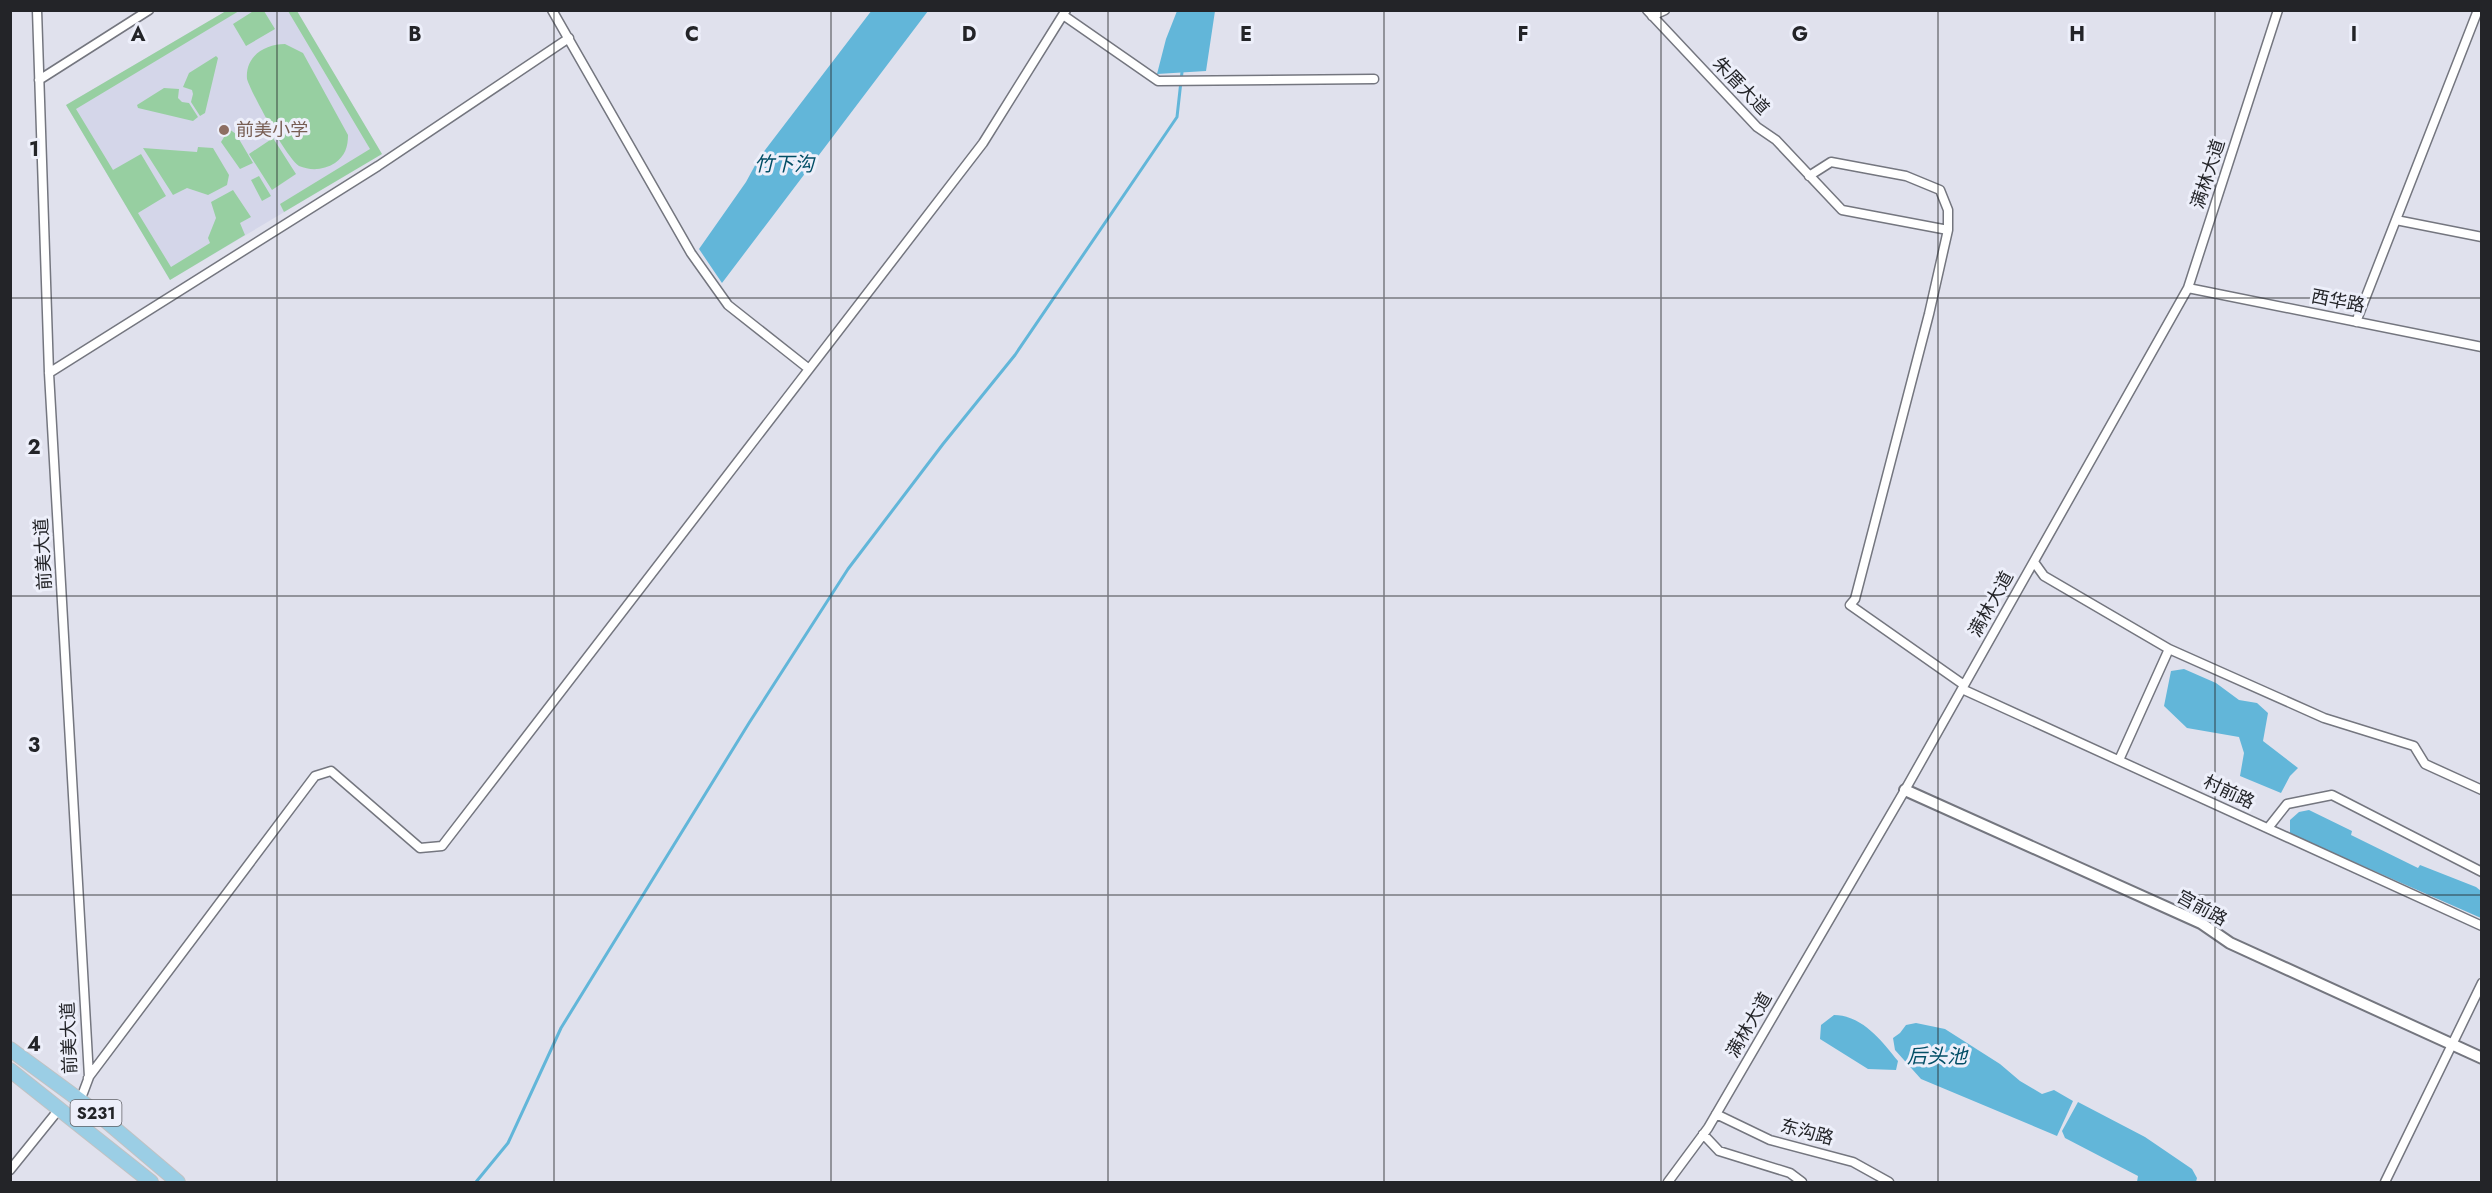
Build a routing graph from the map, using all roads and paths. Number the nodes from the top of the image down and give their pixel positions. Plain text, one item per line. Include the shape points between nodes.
1 (37, 10) edge
2 (149, 10) edge
3 (552, 10) edge
4 (1665, 10) edge
5 (2278, 10) edge
6 (2478, 10) edge
7 (1065, 13) edge
8 (1649, 13) edge
9 (568, 38) junction
10 (1374, 79) dead end
11 (39, 80) junction
12 (1812, 179) junction
13 (2396, 220) junction
14 (1948, 230) junction
15 (2481, 237) edge
16 (2188, 288) junction
17 (2356, 322) junction
18 (2481, 347) edge
19 (809, 369) junction
20 (49, 373) junction
21 (2034, 562) junction
22 (2169, 649) junction
23 (1963, 687) junction
24 (2119, 760) junction
25 (1905, 790) junction
26 (2481, 790) edge
27 (2268, 828) junction
28 (2481, 872) edge
29 (2481, 926) edge
30 (2481, 983) edge
31 (2450, 1044) junction
32 (10, 1049) edge
33 (2481, 1058) edge
34 (10, 1070) edge
35 (88, 1078) junction
36 (83, 1093) dead end
37 (60, 1108) junction
38 (1716, 1114) junction
39 (1703, 1134) junction
40 (10, 1170) edge
41 (151, 1182) edge
42 (178, 1182) edge
43 (1668, 1182) edge
44 (1802, 1182) edge
45 (1889, 1182) edge
46 (2385, 1182) edge

1 - 11 street, 前美大道
2 - 11 street
3 - 9 street
4 - 8 street
5 - 16 street, 满林大道
6 - 13 street
7 - 10 street via 1158,81
7 - 19 street via 982,143
8 - 12 street, 朱厝大道 via 1756,127 1776,140
9 - 19 street via 691,253 728,305
9 - 20 street via 378,166
11 - 20 street, 前美大道
12 - 14 street, 朱厝大道 via 1842,210
12 - 14 street via 1831,162 1906,176 1940,190 1948,210
13 - 15 street
13 - 17 street
14 - 23 street, 村前路 via 1855,599 1850,605
16 - 17 street, 西华路
16 - 21 street, 满林大道
17 - 18 street, 西华路
19 - 35 street via 442,846 420,848 331,771 315,776
20 - 35 street, 前美大道
21 - 22 street via 2044,576
21 - 23 street, 满林大道
22 - 24 street
22 - 26 street via 2324,718 2414,746 2425,764
23 - 24 street, 村前路
23 - 25 street, 满林大道
24 - 27 street, 村前路
25 - 31 street, 宫前路 via 2201,923 2230,943
25 - 38 street, 满林大道
27 - 28 street via 2287,804 2332,795
27 - 29 street, 村前路
30 - 31 street
31 - 33 street, 宫前路
31 - 46 street
32 - 42 main road, S231 via 93,1110
34 - 37 main road, S231
35 - 36 street, 前美大道
37 - 40 street
37 - 41 main road, S231
38 - 39 street, 满林大道
38 - 45 street, 东沟路 via 1770,1140 1853,1162
39 - 43 street, 满林大道
39 - 44 street via 1719,1151 1790,1173

